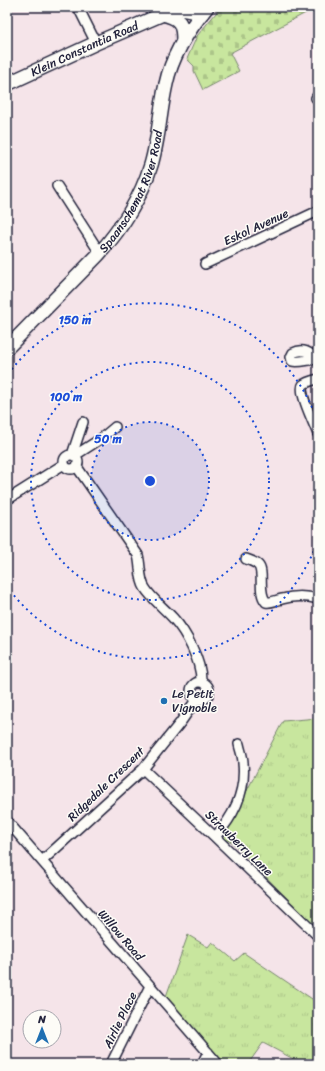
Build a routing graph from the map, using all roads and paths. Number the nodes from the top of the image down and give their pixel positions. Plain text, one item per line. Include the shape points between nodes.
1 (78, 7) edge
2 (162, 14) junction
3 (202, 14) edge
4 (183, 41) junction
5 (96, 43) junction
6 (7, 84) edge
7 (57, 186) dead end
8 (318, 211) edge
9 (100, 253) junction
10 (205, 264) dead end
11 (7, 348) edge
12 (318, 379) edge
13 (83, 422) dead end
14 (115, 427) dead end
15 (318, 434) edge
16 (73, 456) junction
17 (64, 464) junction
18 (77, 467) junction
19 (10, 498) dead end
20 (246, 559) dead end
21 (318, 599) edge
22 (201, 679) junction
23 (196, 700) junction
24 (239, 744) dead end
25 (143, 769) junction
26 (7, 821) edge
27 (215, 837) junction
28 (42, 861) junction
29 (318, 936) edge
30 (150, 986) junction
31 (208, 1052) junction
32 (111, 1064) edge
33 (202, 1064) edge
34 (218, 1064) edge

1 - 5 street
2 - 3 main road, Klein Constantia Road via 181,10
2 - 4 main road via 178,20 183,28
2 - 5 main road, Klein Constantia Road
3 - 4 main road, Spaanschemat River Road
4 - 9 main road, Spaanschemat River Road via 166,83 155,151 146,178 121,226
5 - 6 main road, Klein Constantia Road
7 - 9 street
8 - 10 street, Eskol Avenue
9 - 11 main road, Spaanschemat River Road
12 - 15 street via 304,384 302,389
13 - 16 street
14 - 16 street
16 - 17 street via 66,457
16 - 18 street, Ridgedale Crescent via 78,460
17 - 18 street via 70,470
17 - 19 street
18 - 22 street, Ridgedale Crescent via 138,555 146,590 181,627 194,652
20 - 21 street via 259,567 262,595 266,602 294,597
22 - 23 street via 191,688 192,696
22 - 23 street, Ridgedale Crescent via 208,686 209,693 203,700
23 - 25 street, Ridgedale Crescent
24 - 27 street via 243,762 242,790 228,820
25 - 27 street, Strawberry Lane
25 - 28 street, Ridgedale Crescent
26 - 28 street, Willow Road
27 - 29 street, Strawberry Lane
28 - 30 street, Willow Road
30 - 31 street, Willow Road
30 - 32 street, Airlie Place
31 - 33 street
31 - 34 street, Willow Road

